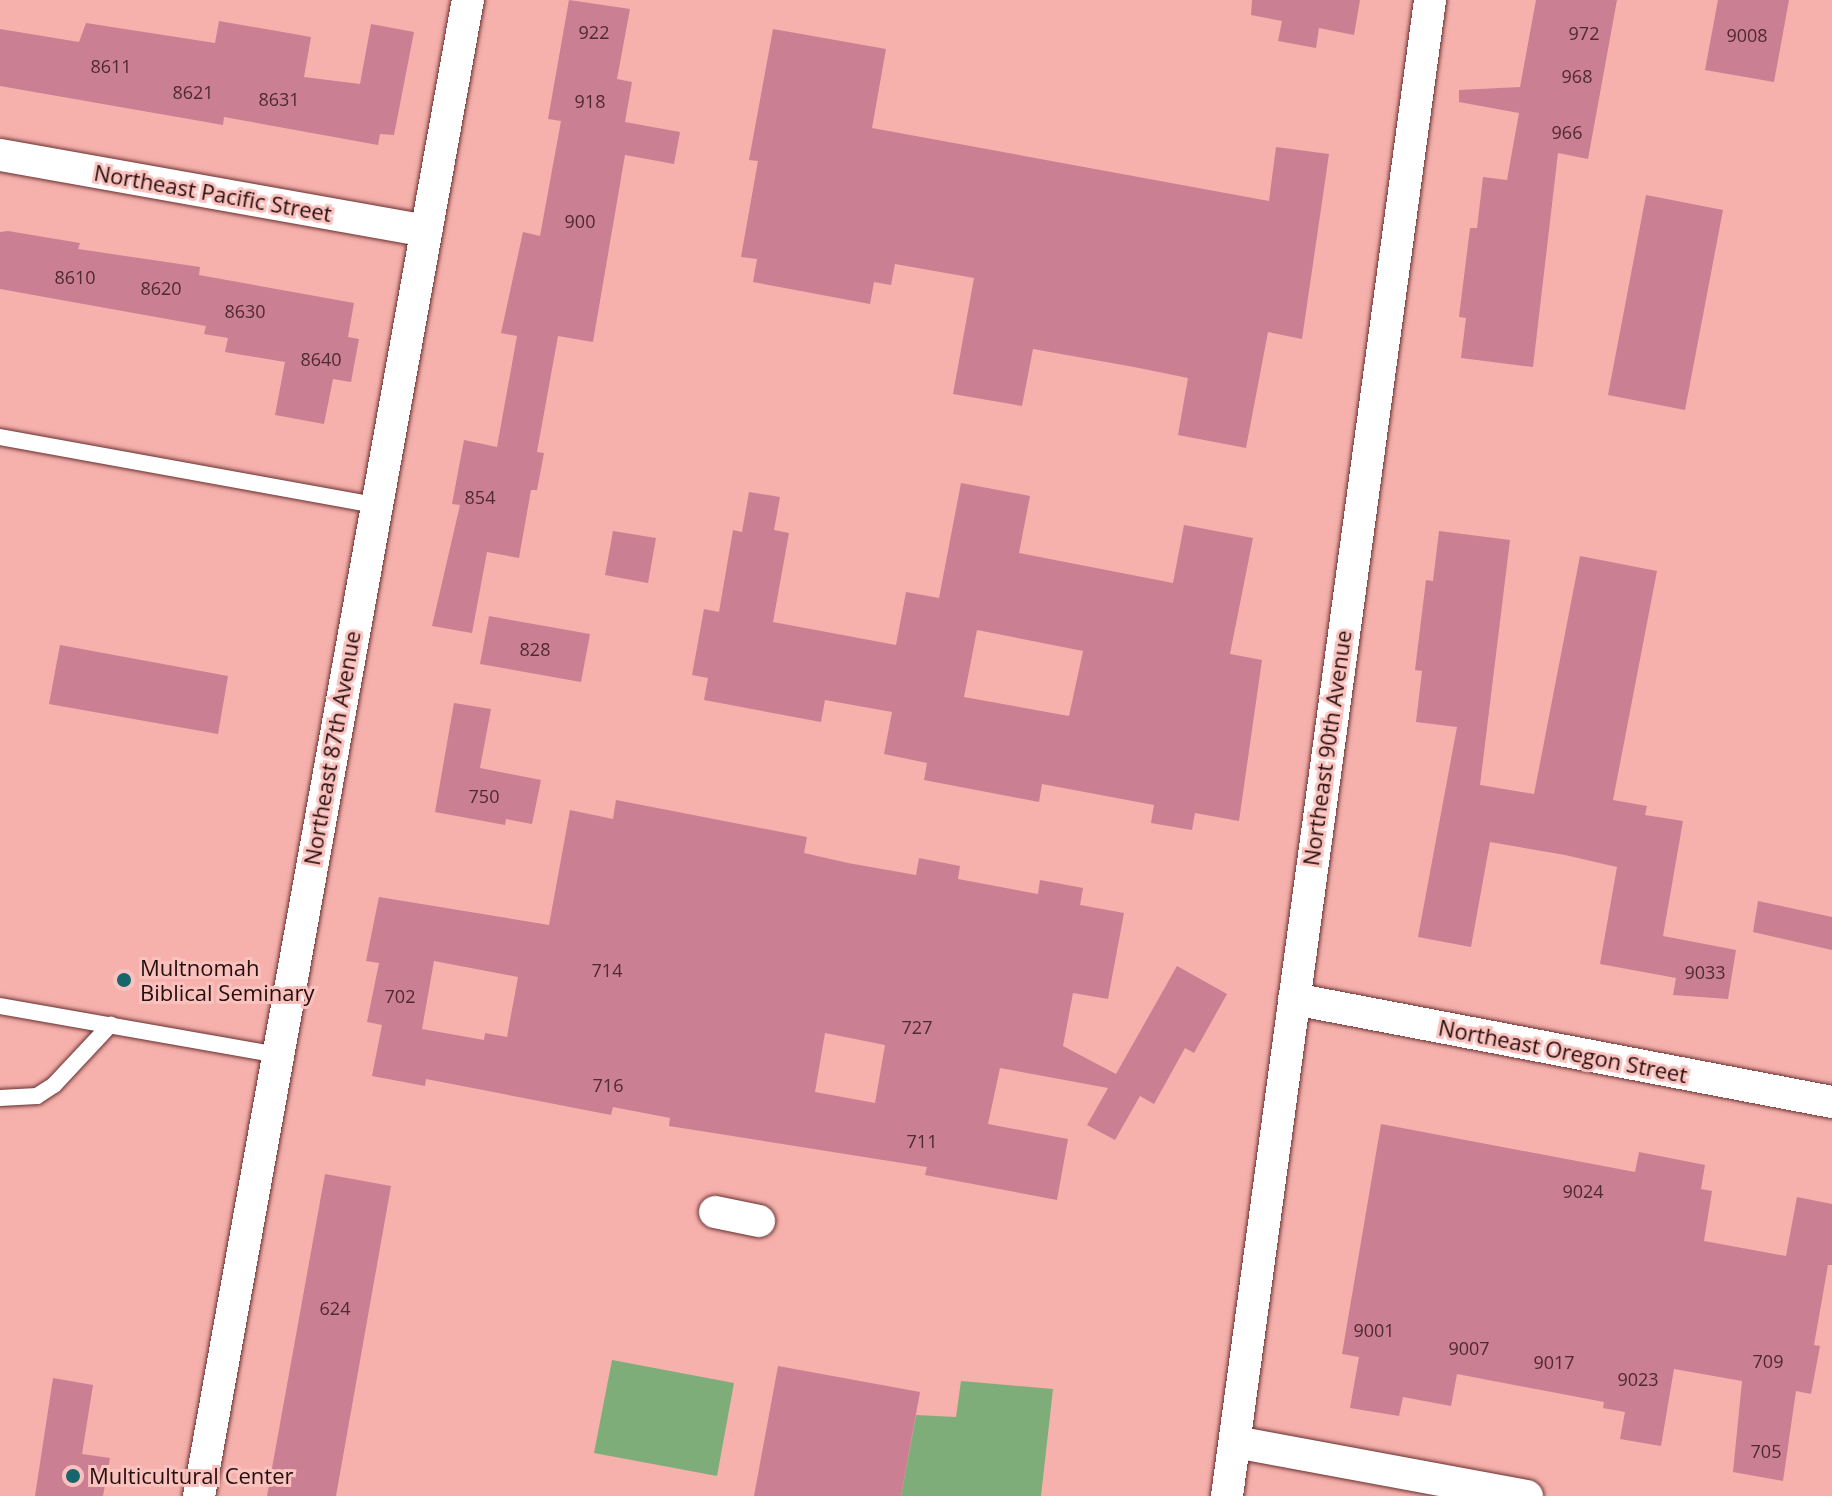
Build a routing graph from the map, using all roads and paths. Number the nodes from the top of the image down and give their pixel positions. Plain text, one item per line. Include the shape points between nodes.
1 (468, 0) edge
2 (1430, 0) edge
3 (0, 155) edge
4 (426, 231) junction
5 (0, 437) edge
6 (376, 505) junction
7 (1294, 999) junction
8 (0, 1006) edge
9 (111, 1024) junction
10 (277, 1055) junction
11 (0, 1098) edge
12 (1832, 1102) edge
13 (715, 1212) dead end
14 (759, 1221) dead end
15 (1235, 1442) junction
16 (199, 1496) edge
17 (1227, 1496) edge
18 (1527, 1496) edge

1 - 4 street, Northeast 87th Avenue
2 - 7 street, Northeast 90th Avenue
3 - 4 street, Northeast Pacific Street
4 - 6 street, Northeast 87th Avenue
5 - 6 lane
6 - 10 street, Northeast 87th Avenue
7 - 12 street, Northeast Oregon Street
7 - 15 street, Northeast 90th Avenue
8 - 9 lane
9 - 10 lane
9 - 11 lane via 54,1085 37,1096
10 - 16 street, Northeast 87th Avenue
13 - 14 street
15 - 17 street, Northeast 90th Avenue
15 - 18 street

